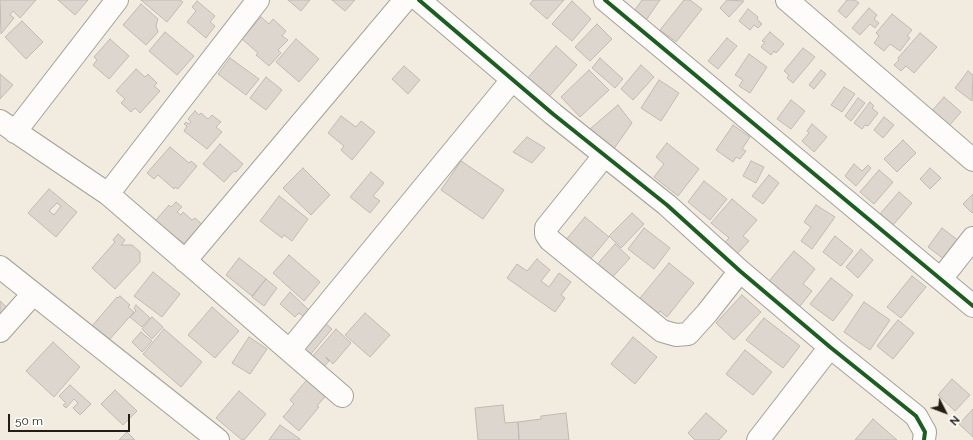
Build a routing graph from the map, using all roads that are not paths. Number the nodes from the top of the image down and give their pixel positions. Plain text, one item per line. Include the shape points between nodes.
1 (117, 0) edge
2 (258, 0) edge
3 (405, 0) edge
4 (419, 0) edge
5 (604, 0) edge
6 (787, 0) edge
7 (512, 80) junction
8 (7, 126) edge
9 (604, 156) junction
10 (973, 160) edge
11 (108, 194) junction
12 (973, 238) edge
13 (185, 261) junction
14 (0, 267) edge
15 (740, 271) junction
16 (941, 280) junction
17 (33, 294) junction
18 (973, 306) edge
19 (0, 331) edge
20 (830, 347) junction
21 (290, 350) junction
22 (342, 396) dead end
23 (218, 440) edge
24 (758, 440) edge
25 (924, 440) edge

1 - 8 street
2 - 11 street
3 - 13 street
4 - 7 street
5 - 16 street
6 - 10 street
7 - 9 street
7 - 21 street
8 - 11 street
9 - 15 street via 666,205
9 - 15 street via 546,228 550,240 662,331 676,335 688,334 708,313
11 - 13 street
12 - 16 street
13 - 21 street
14 - 17 street
15 - 20 street
16 - 18 street
17 - 19 street
17 - 23 street
20 - 24 street
20 - 25 street via 916,416 925,432
21 - 22 street

